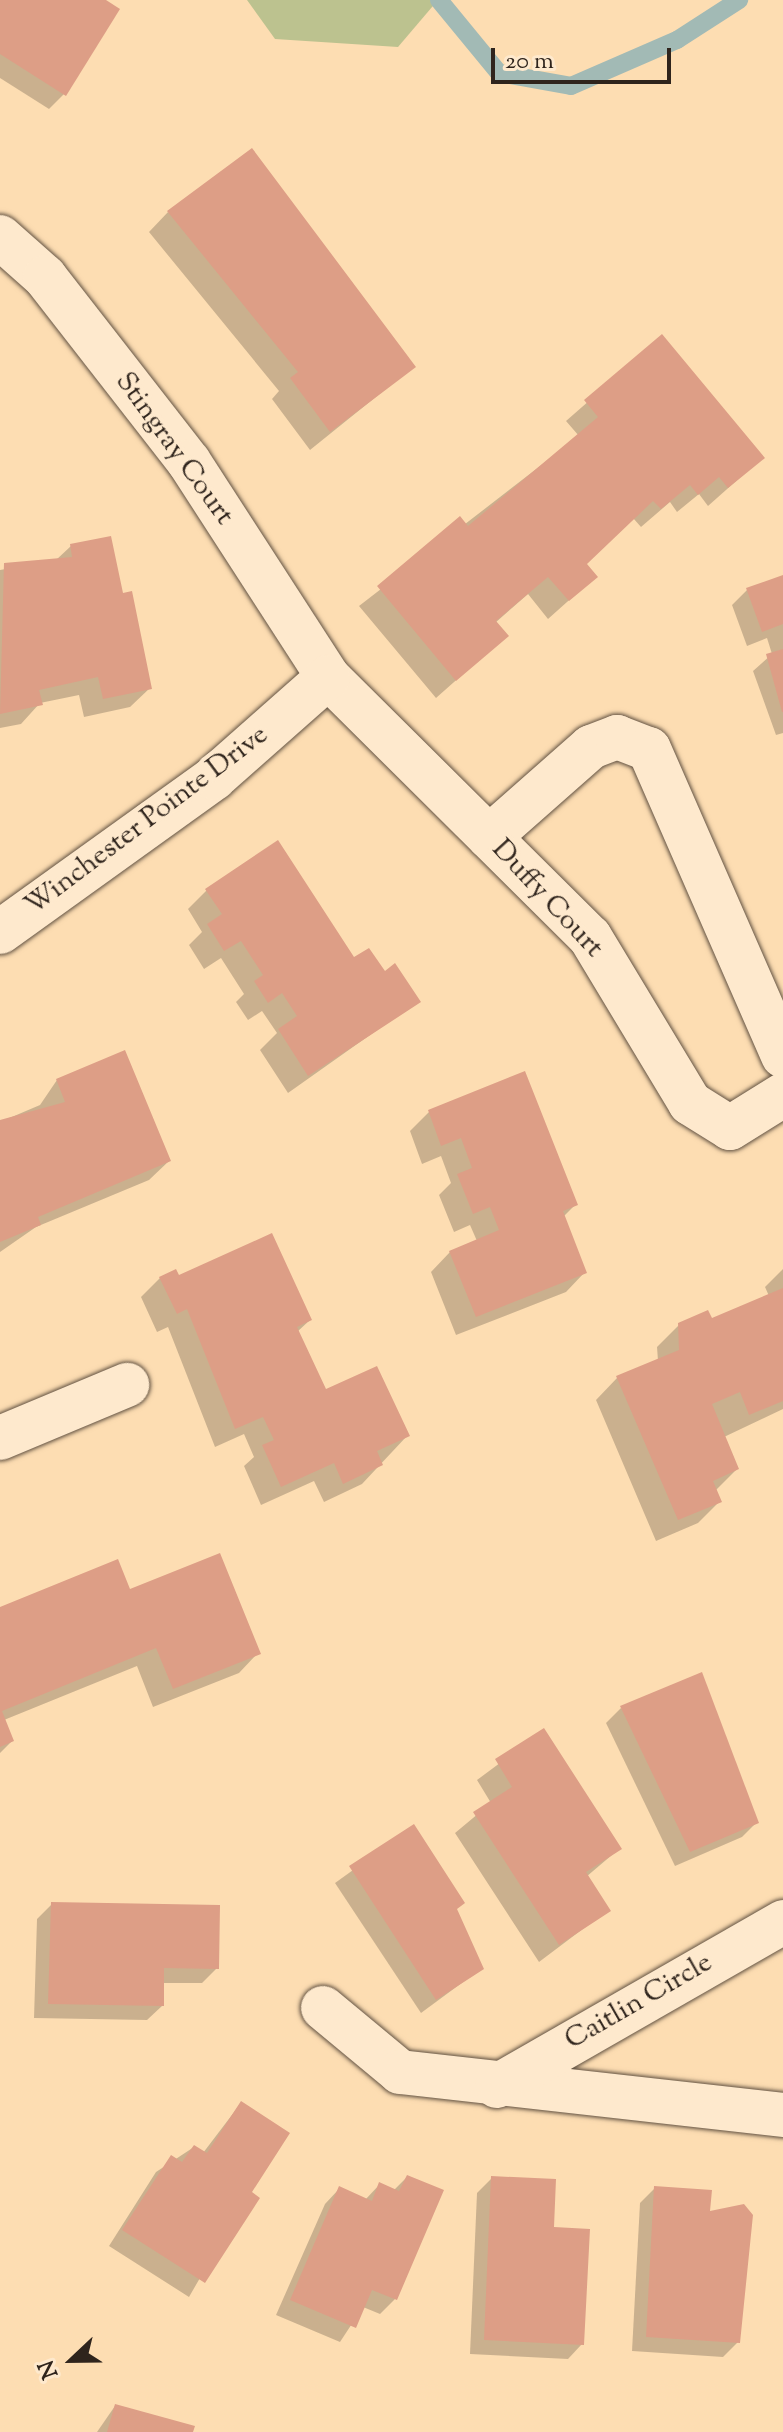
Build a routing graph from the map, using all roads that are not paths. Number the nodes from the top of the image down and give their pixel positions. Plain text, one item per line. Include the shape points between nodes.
1 (0, 237) edge
2 (328, 677) junction
3 (489, 837) junction
4 (0, 932) edge
5 (783, 1056) edge
6 (783, 1095) edge
7 (127, 1385) dead end
8 (0, 1438) edge
9 (783, 1922) edge
10 (323, 2008) dead end
11 (497, 2086) junction
12 (783, 2115) edge

1 - 2 street, Stingray Court via 45,277 189,462
2 - 3 street, Duffy Court
2 - 4 street, Winchester Pointe Drive via 214,778
3 - 5 street via 591,747 617,737 649,749
3 - 6 street, Duffy Court via 590,937 690,1103 730,1128
7 - 8 street
9 - 11 street, Caitlin Circle
10 - 11 street, Caitlin Circle via 400,2072
11 - 12 street, Caitlin Circle

